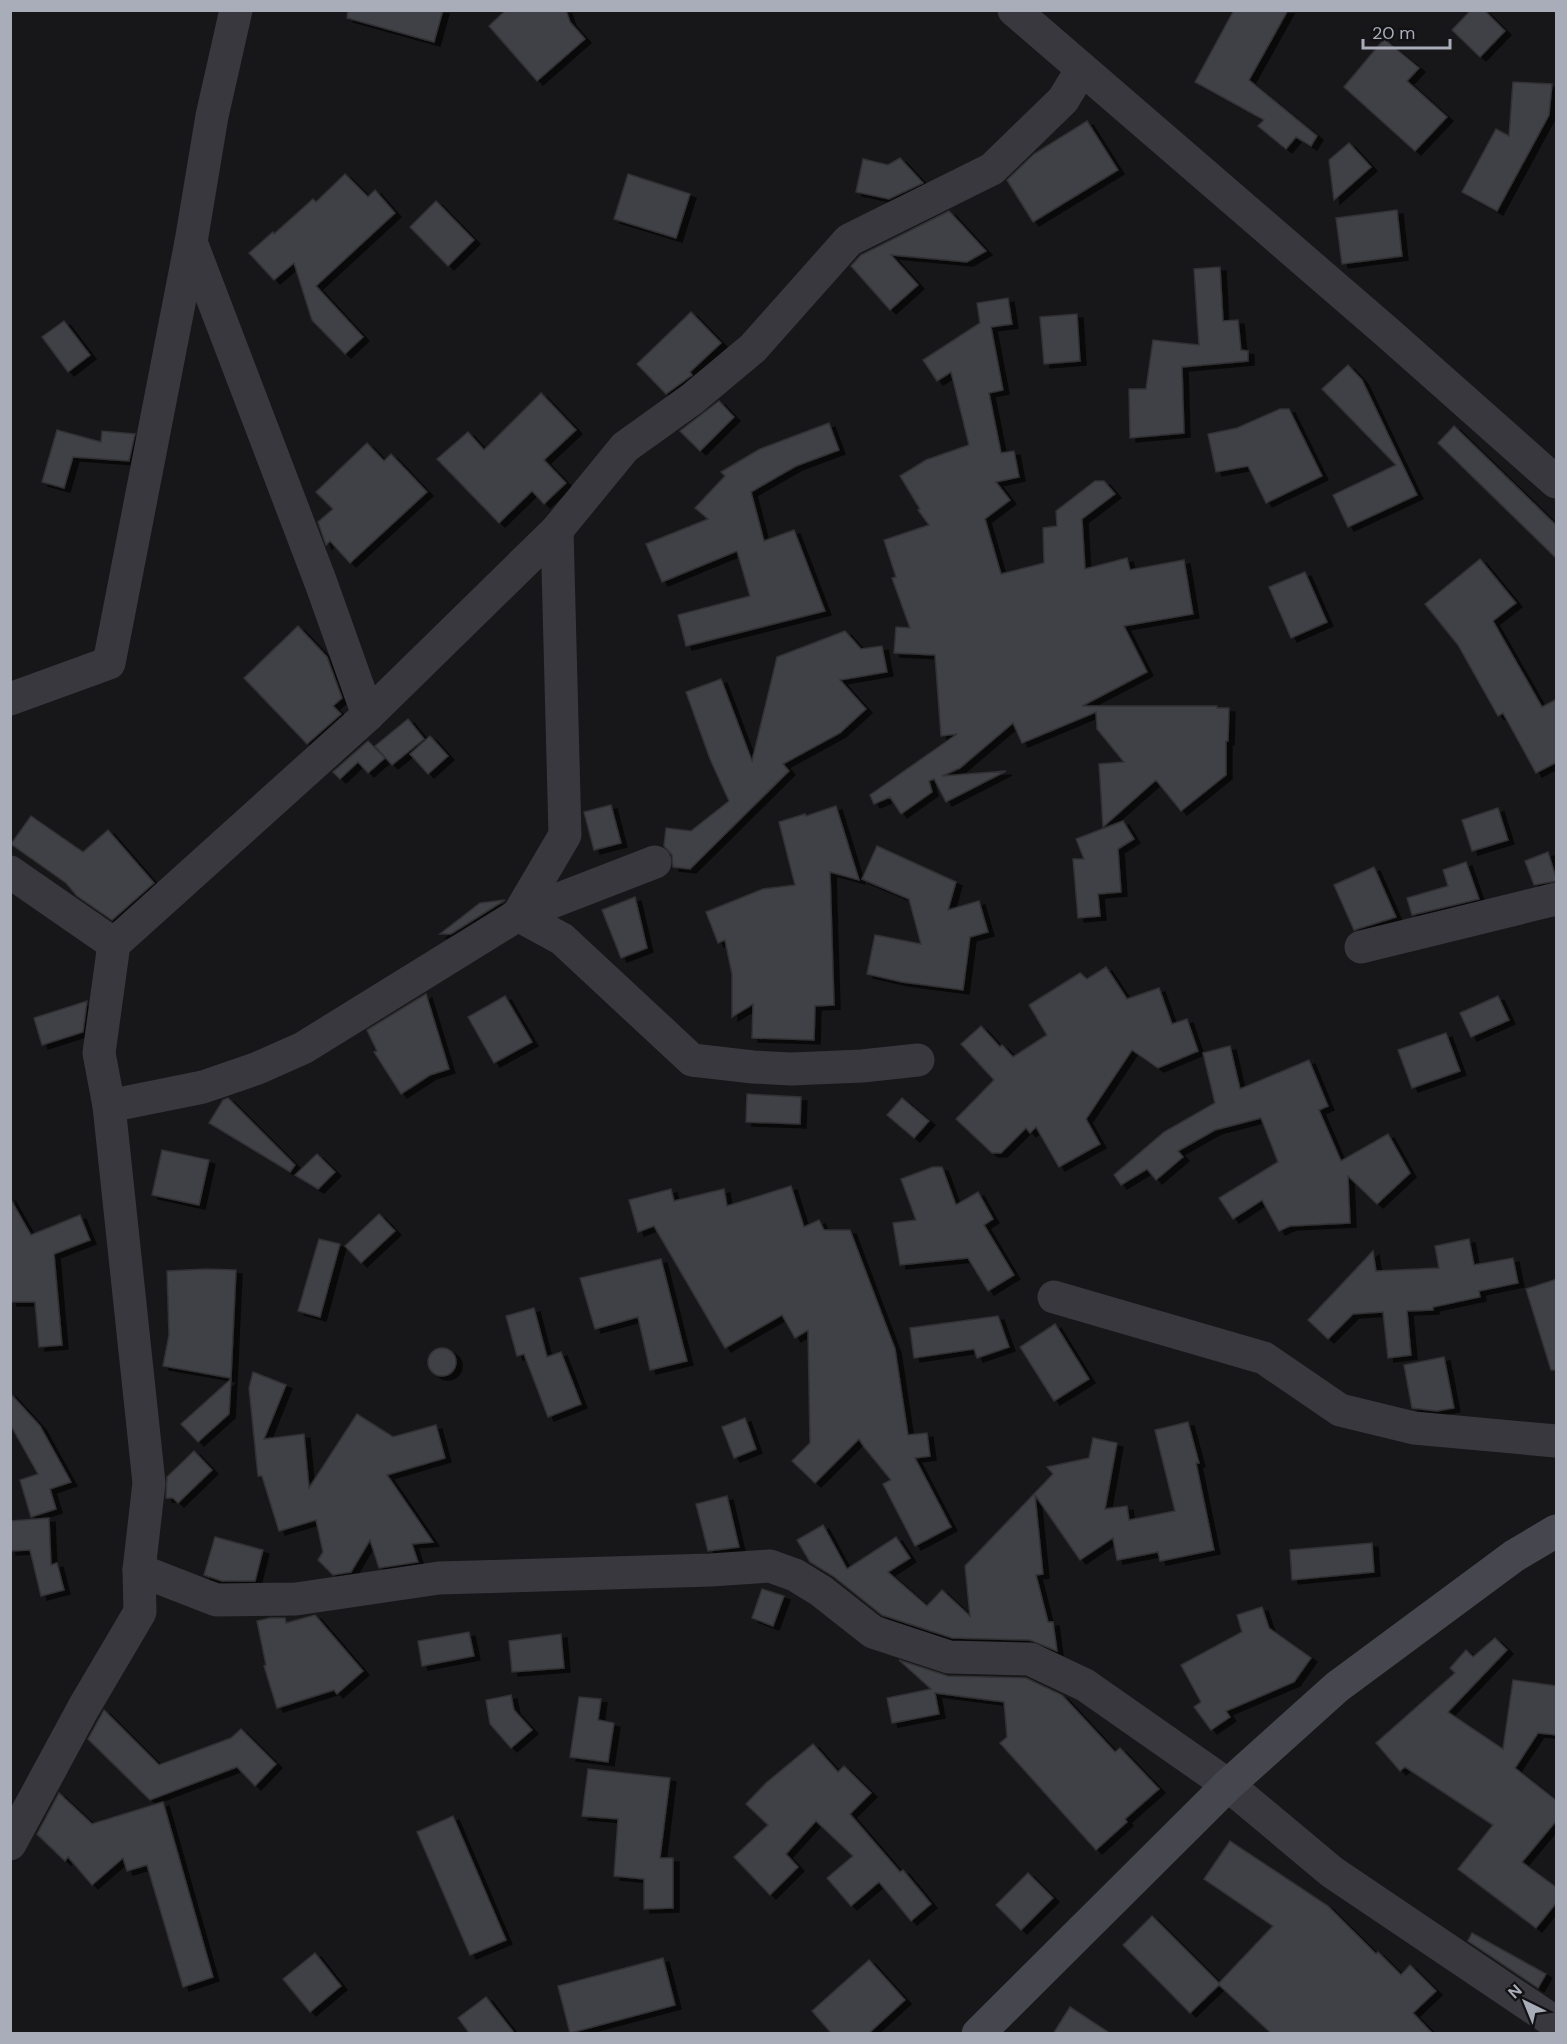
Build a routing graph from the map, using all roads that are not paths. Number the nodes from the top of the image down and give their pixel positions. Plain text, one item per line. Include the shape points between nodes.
1 (236, 10) edge
2 (1014, 10) edge
3 (1082, 69) junction
4 (191, 242) junction
5 (1557, 482) edge
6 (557, 530) junction
7 (10, 699) edge
8 (368, 715) junction
9 (654, 862) dead end
10 (10, 872) edge
11 (1557, 899) edge
12 (518, 915) junction
13 (114, 944) junction
14 (1361, 947) dead end
15 (918, 1060) dead end
16 (109, 1106) junction
17 (1054, 1297) dead end
18 (1557, 1441) edge
19 (1557, 1531) edge
20 (139, 1570) junction
21 (1228, 1785) junction
22 (10, 1844) edge
23 (1557, 2023) edge
24 (978, 2034) edge

1 - 4 street via 212,116
2 - 3 street
3 - 5 street
3 - 6 street via 1063,100 992,169 849,240 753,348 626,447
4 - 7 street via 109,663
4 - 8 street
6 - 8 street
6 - 12 street via 565,835
8 - 13 street
9 - 12 street
10 - 13 street
11 - 14 street
12 - 15 street via 562,939 692,1060 791,1069
12 - 16 street via 303,1048 203,1087
13 - 16 street via 99,1053
16 - 20 street via 149,1483
17 - 18 street via 1264,1358 1340,1410 1414,1428
19 - 21 street via 1514,1556 1337,1687
20 - 21 street via 216,1600 296,1599 439,1578 770,1566 795,1575 820,1591 873,1632 949,1657 1030,1659 1085,1685
20 - 22 street via 140,1612
21 - 23 street via 1332,1872
21 - 24 street

